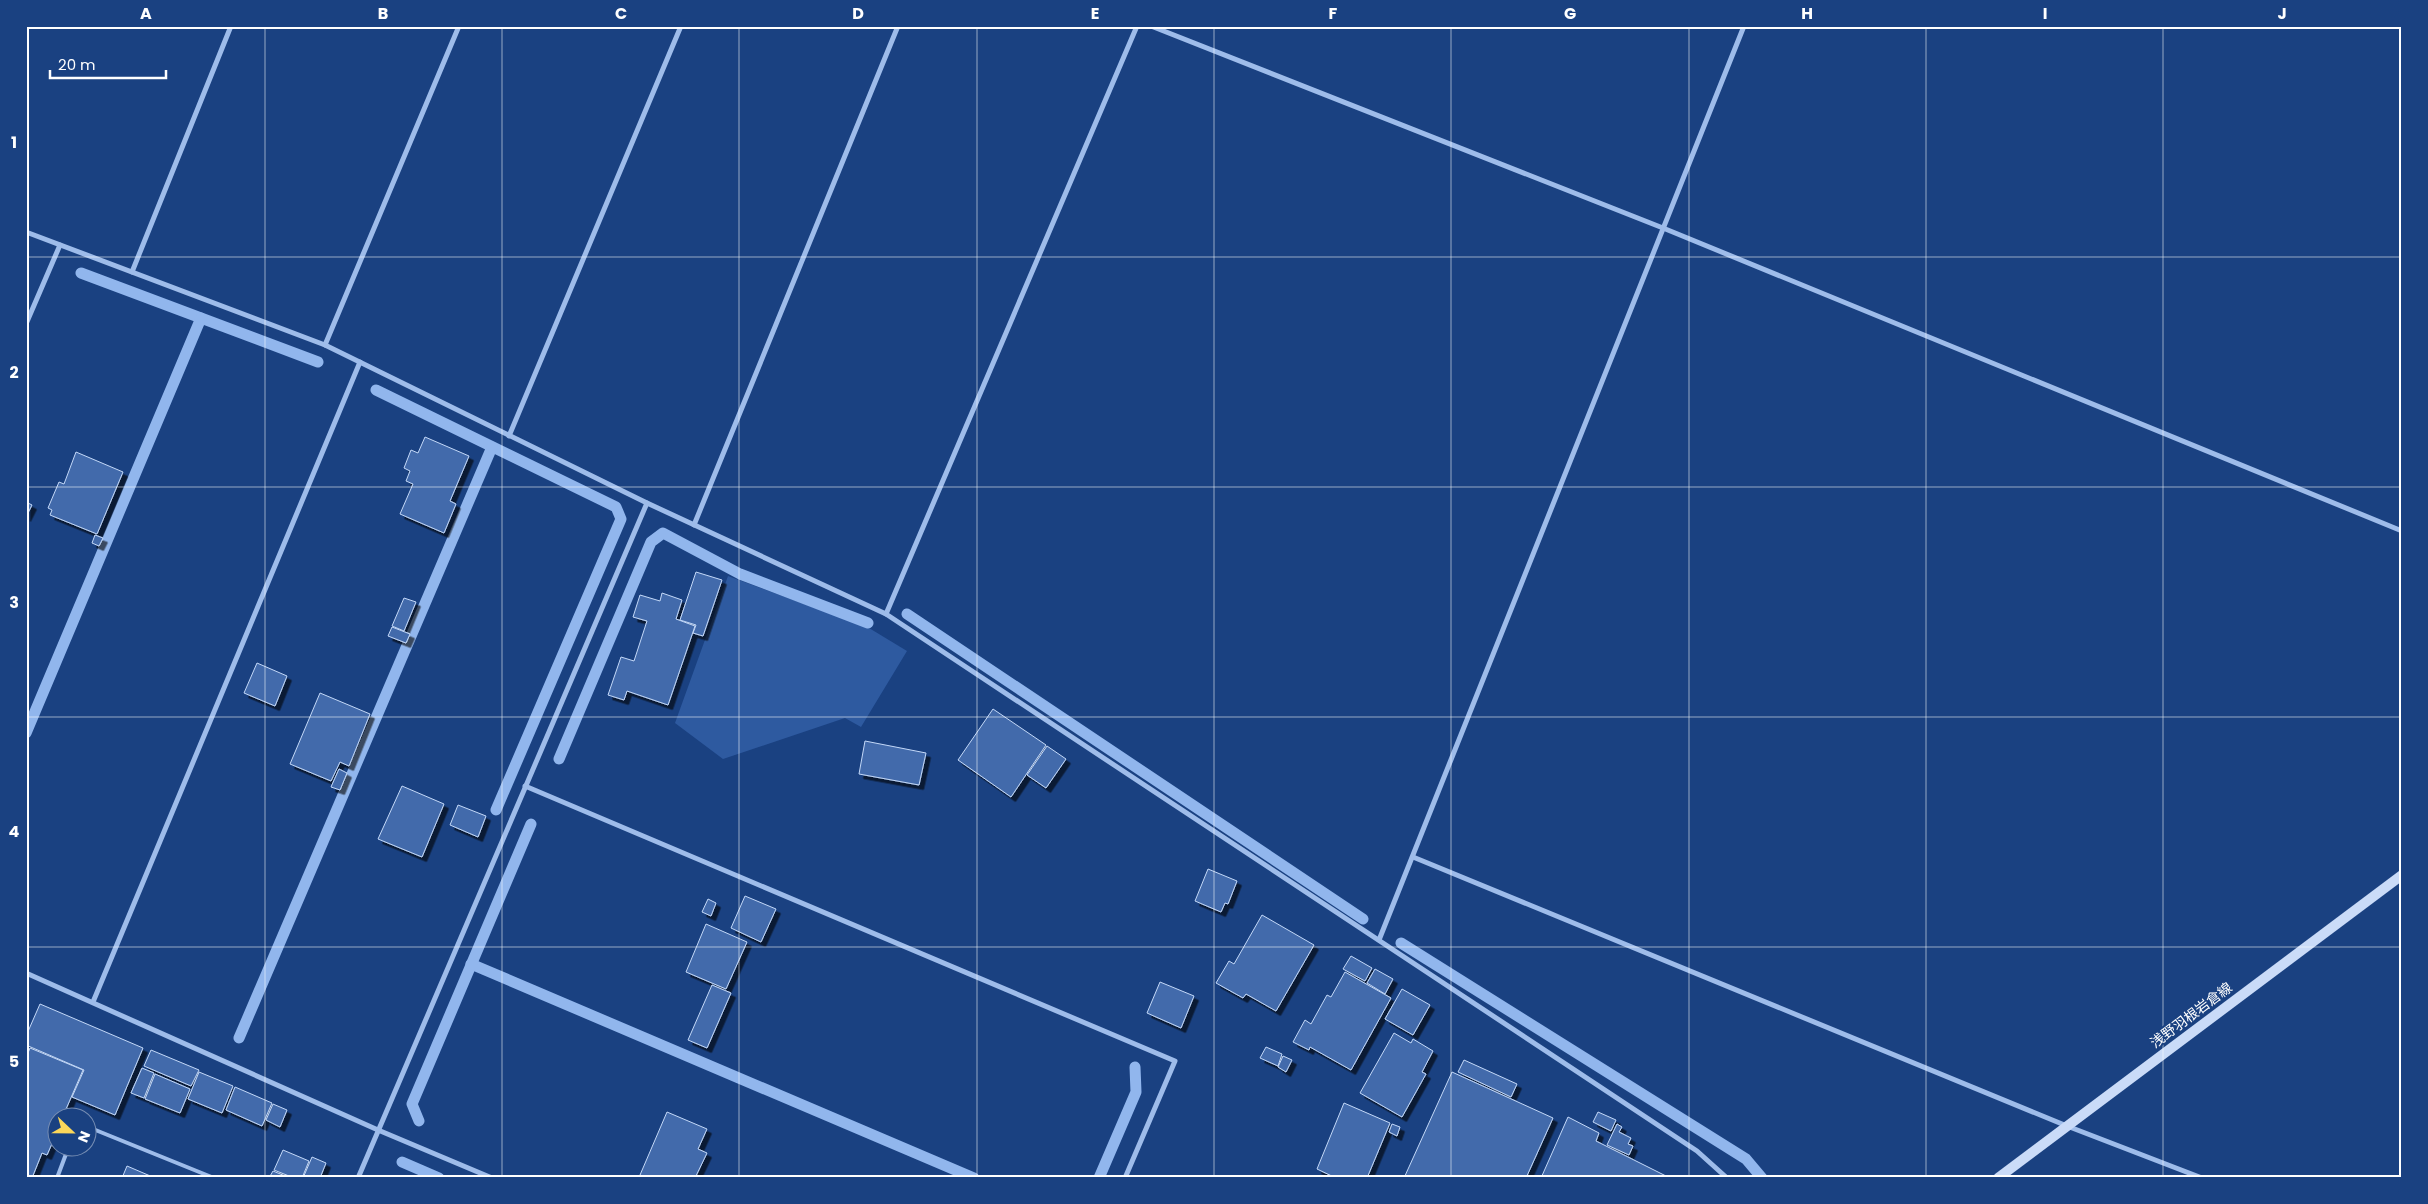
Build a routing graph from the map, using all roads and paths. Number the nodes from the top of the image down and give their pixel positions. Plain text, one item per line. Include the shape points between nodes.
1 (232, 26) edge
2 (459, 26) edge
3 (682, 26) edge
4 (898, 26) edge
5 (1136, 26) edge
6 (1152, 26) edge
7 (1744, 26) edge
8 (1663, 228) junction
9 (26, 232) edge
10 (60, 245) junction
11 (132, 272) junction
12 (26, 324) edge
13 (326, 345) junction
14 (360, 362) junction
15 (509, 436) junction
16 (647, 503) junction
17 (694, 525) junction
18 (2402, 531) edge
19 (886, 614) junction
20 (525, 786) junction
21 (1413, 857) junction
22 (2402, 874) edge
23 (1378, 940) junction
24 (26, 973) edge
25 (93, 1002) junction
26 (2067, 1126) junction
27 (378, 1130) junction
28 (98, 1131) edge
29 (65, 1156) edge
30 (57, 1178) edge
31 (214, 1178) edge
32 (358, 1178) edge
33 (492, 1178) edge
34 (1125, 1178) edge
35 (1726, 1178) edge
36 (1998, 1178) edge
37 (2202, 1178) edge

1 - 11 street
2 - 13 street
3 - 15 street
4 - 17 street
5 - 19 street
6 - 8 street
7 - 8 street
8 - 18 street
8 - 21 street
9 - 10 street
10 - 11 street
10 - 12 street
11 - 13 street
13 - 14 street
14 - 15 street
14 - 25 street
15 - 16 street
16 - 17 street
16 - 20 street
17 - 19 street
19 - 23 street
20 - 27 street
20 - 34 street via 1175,1061
21 - 23 street
21 - 26 street
22 - 26 main road, 浅野羽根岩倉線
23 - 35 street via 1697,1151
24 - 25 street
25 - 27 street
26 - 36 main road, 浅野羽根岩倉線
26 - 37 street
27 - 32 street
27 - 33 street
28 - 31 lane
29 - 30 lane

